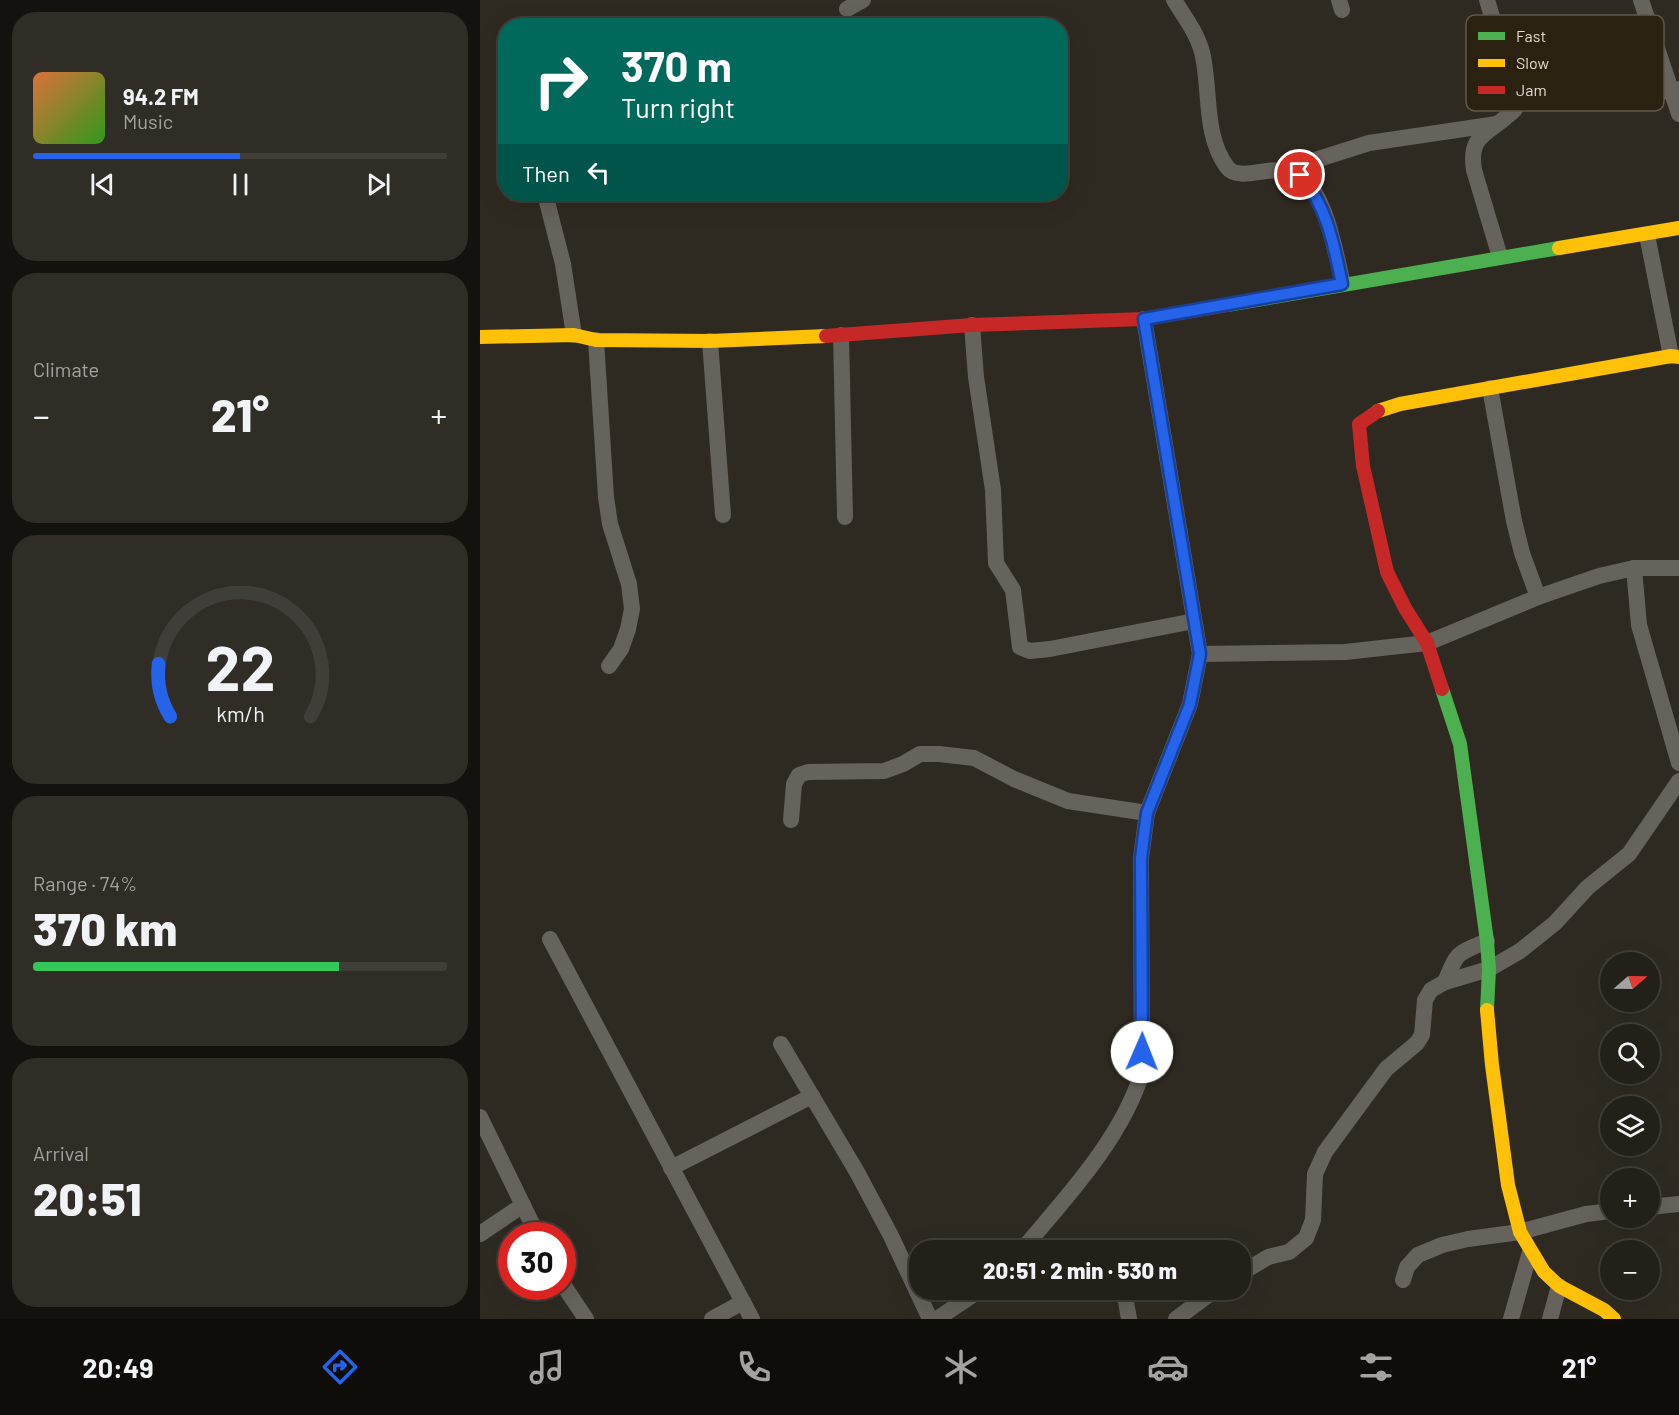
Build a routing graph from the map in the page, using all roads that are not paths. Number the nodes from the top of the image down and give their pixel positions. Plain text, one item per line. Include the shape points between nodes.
1 (863, 0) edge
2 (1174, 0) edge
3 (1487, 0) edge
4 (1641, 0) edge
5 (847, 9) dead end
6 (1492, 15) edge
7 (1647, 15) edge
8 (1664, 59) edge
9 (1676, 90) edge
10 (1514, 111) edge
11 (1679, 114) edge
12 (1497, 124) junction
13 (1287, 169) junction
14 (547, 201) edge
15 (1679, 228) edge
16 (1647, 235) junction
17 (1500, 258) junction
18 (1342, 284) junction
19 (1144, 319) junction
20 (972, 325) junction
21 (574, 335) junction
22 (841, 335) junction
23 (480, 337) edge
24 (596, 340) junction
25 (711, 341) junction
26 (1675, 356) edge
27 (1490, 388) junction
28 (723, 515) dead end
29 (845, 517) dead end
30 (1634, 568) junction
31 (1679, 568) edge
32 (1538, 597) junction
33 (1194, 621) junction
34 (1427, 643) junction
35 (1200, 654) junction
36 (609, 666) dead end
37 (1679, 763) edge
38 (1679, 781) edge
39 (1147, 813) junction
40 (791, 820) dead end
41 (550, 939) dead end
42 (1487, 941) junction
43 (1489, 969) junction
44 (1445, 982) junction
45 (781, 1044) dead end
46 (812, 1096) junction
47 (480, 1117) edge
48 (670, 1168) junction
49 (1679, 1204) edge
50 (523, 1205) junction
51 (1660, 1206) edge
52 (1600, 1212) edge
53 (531, 1222) edge
54 (1520, 1232) junction
55 (480, 1234) edge
56 (1031, 1240) edge
57 (1530, 1252) junction
58 (1251, 1267) edge
59 (1402, 1280) dead end
60 (1559, 1286) junction
61 (573, 1300) edge
62 (965, 1300) edge
63 (1126, 1300) edge
64 (1202, 1300) edge
65 (743, 1302) junction
66 (586, 1319) edge
67 (712, 1319) edge
68 (752, 1319) edge
69 (930, 1319) edge
70 (937, 1319) edge
71 (1129, 1319) edge
72 (1176, 1319) edge
73 (1510, 1319) edge
74 (1550, 1319) edge
75 (1614, 1319) edge

1 - 5 street
2 - 13 street via 1201,49 1212,129 1227,168 1237,174
3 - 6 street
4 - 7 street
8 - 9 street
9 - 11 street
10 - 12 street
12 - 13 street via 1369,143
12 - 17 street via 1474,144 1472,156
13 - 18 street via 1300,175 1320,203
14 - 21 street via 563,264
15 - 16 street
16 - 17 street
16 - 26 street
17 - 18 street
18 - 19 street
19 - 20 street
19 - 33 street
20 - 22 street
20 - 33 street via 993,490 996,563 1012,590 1020,647 1030,651 1050,649
21 - 23 street
21 - 24 street
22 - 25 street
22 - 29 street
24 - 25 street
24 - 36 street via 606,497 632,609 621,649
25 - 28 street
26 - 27 street
27 - 32 street via 1514,522
27 - 34 street via 1400,404 1373,413 1359,424 1363,465 1387,572
30 - 31 street
30 - 32 street
30 - 37 street via 1639,624
32 - 34 street
33 - 35 street
34 - 35 street via 1345,652
34 - 42 street via 1460,744
35 - 39 street via 1190,704
38 - 43 street via 1629,854 1588,886 1555,923
39 - 40 street via 1068,801 974,758 920,754 884,771 799,775 794,784
39 - 56 street via 1141,858 1142,1071 1135,1095 1084,1176
41 - 48 street
42 - 43 street
42 - 44 street via 1454,958
43 - 44 street
43 - 54 street via 1487,1014 1492,1065 1508,1185
44 - 58 street via 1431,990 1425,1000 1422,1035 1417,1043 1386,1069 1325,1152 1315,1174 1313,1220 1306,1238 1289,1252 1268,1257
45 - 46 street
46 - 48 street
46 - 69 street via 891,1236
47 - 50 street
48 - 65 street
49 - 51 street
50 - 53 street
50 - 55 street
52 - 54 street
54 - 57 street
54 - 59 street via 1442,1245 1418,1255
57 - 60 street
57 - 73 street
60 - 74 street
60 - 75 street
61 - 66 street
62 - 70 street
63 - 71 street
64 - 72 street
65 - 67 street
65 - 68 street

